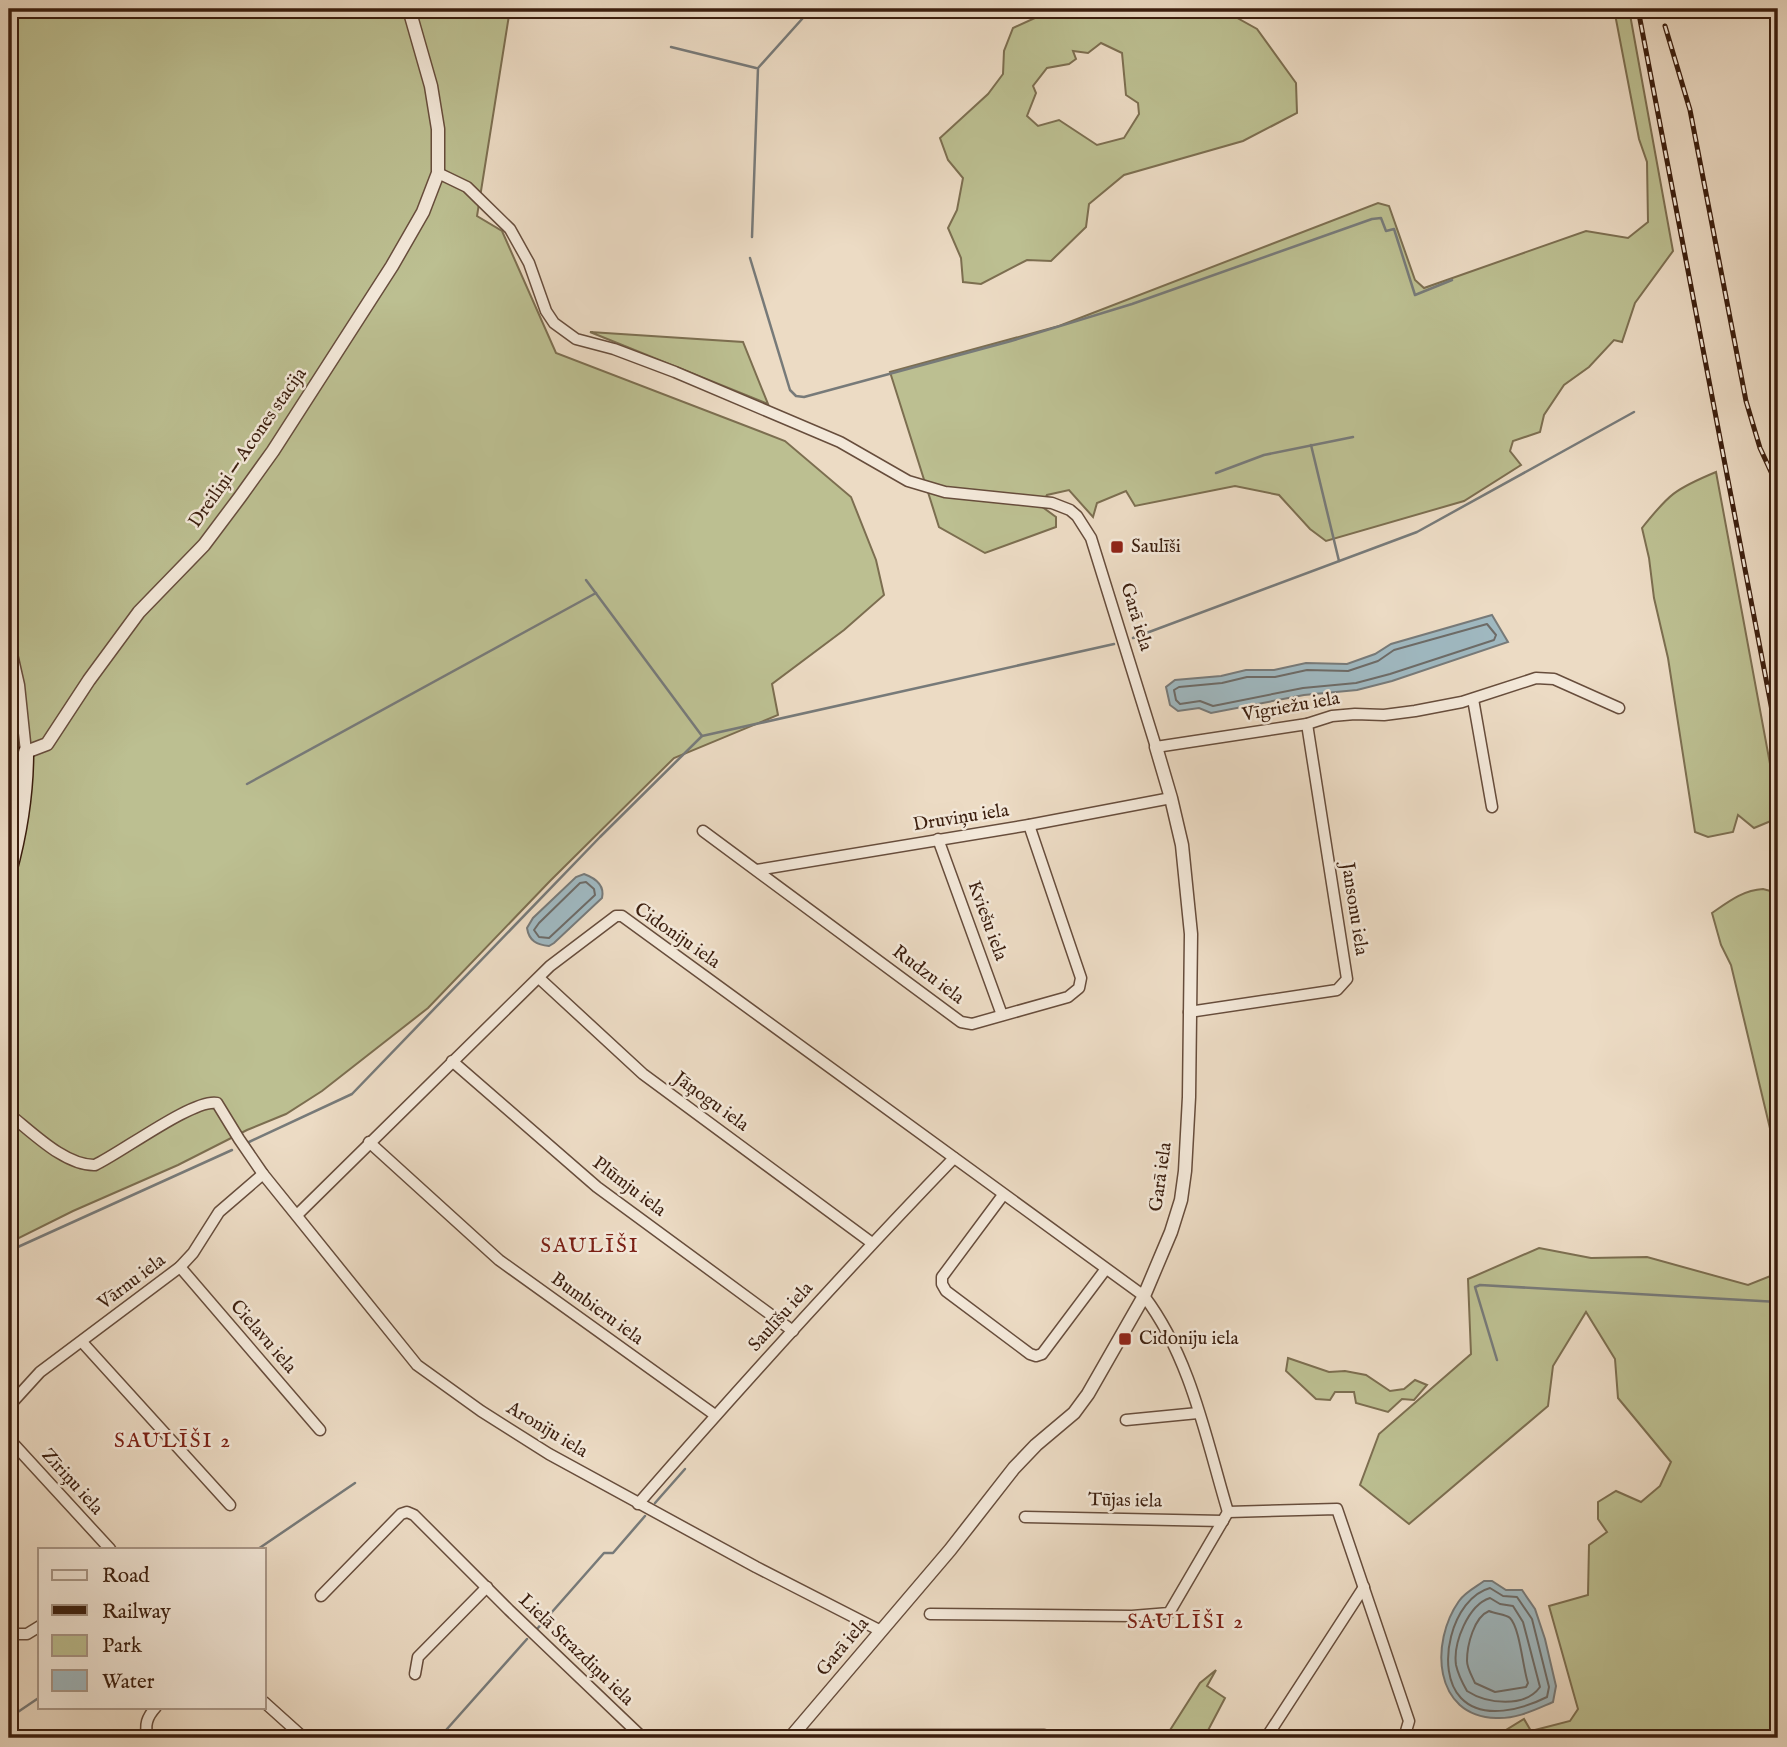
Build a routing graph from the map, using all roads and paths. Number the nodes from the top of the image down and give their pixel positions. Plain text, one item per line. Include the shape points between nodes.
1 (409, 9) edge
2 (438, 173) junction
3 (9, 641) edge
4 (1473, 699) junction
5 (1619, 708) dead end
6 (1307, 724) junction
7 (1156, 747) junction
8 (26, 752) junction
9 (1171, 798) junction
10 (1492, 807) dead end
11 (1029, 825) junction
12 (703, 831) dead end
13 (939, 839) junction
14 (757, 870) junction
15 (9, 872) edge
16 (539, 978) junction
17 (1189, 1012) junction
18 (1002, 1015) junction
19 (452, 1061) junction
20 (9, 1114) edge
21 (369, 1142) junction
22 (954, 1158) junction
23 (263, 1174) junction
24 (1003, 1195) junction
25 (297, 1216) junction
26 (872, 1243) junction
27 (180, 1268) junction
28 (1105, 1270) junction
29 (1144, 1296) junction
30 (793, 1331) junction
31 (82, 1342) junction
32 (9, 1406) edge
33 (1198, 1413) junction
34 (715, 1415) junction
35 (1126, 1420) dead end
36 (320, 1430) dead end
37 (9, 1439) edge
38 (638, 1503) junction
39 (230, 1505) dead end
40 (1025, 1517) dead end
41 (1226, 1517) junction
42 (109, 1548) edge
43 (487, 1587) junction
44 (1364, 1587) junction
45 (321, 1596) dead end
46 (930, 1614) dead end
47 (38, 1627) edge
48 (881, 1631) junction
49 (9, 1634) edge
50 (415, 1674) dead end
51 (266, 1704) edge
52 (155, 1708) edge
53 (792, 1736) edge
54 (928, 1736) edge
55 (148, 1738) edge
56 (304, 1738) edge
57 (643, 1738) edge
58 (1055, 1738) edge
59 (1266, 1738) edge
60 (1404, 1738) edge

1 - 2 street, Dreiliņi — Acones stacija via 431,86 438,129
2 - 7 street, Garā iela via 467,187 510,229 554,323 576,339 650,363 840,442 908,481 944,492 1052,503 1070,510 1091,538
2 - 8 street, Dreiliņi — Acones stacija via 423,212 392,266 247,488 204,545 139,612 47,744
3 - 8 street
4 - 5 street, Vīgriežu iela via 1536,678 1554,679
4 - 6 street, Vīgriežu iela via 1415,712 1332,716
4 - 10 street
6 - 7 street, Vīgriežu iela
6 - 17 street, Jansonu iela via 1347,979 1337,990
7 - 9 street, Garā iela
8 - 15 main road via 20,825
9 - 11 street, Druviņu iela
9 - 17 street, Garā iela via 1188,887
11 - 13 street, Druviņu iela
11 - 18 street, Rudzu iela via 1081,978 1079,988 1068,997
12 - 14 street, Rudzu iela
13 - 14 street, Druviņu iela
13 - 18 street, Kviešu iela
14 - 18 street, Rudzu iela via 961,1022 971,1024
16 - 19 street, Cidoniju iela
16 - 22 street, Cidoniju iela via 621,916
16 - 26 street, Jāņogu iela via 643,1074
17 - 29 street, Garā iela via 1189,1097 1181,1200
19 - 21 street, Cidoniju iela
19 - 30 street, Plūmju iela via 597,1187
20 - 23 street, Aroniju iela via 84,1166 95,1165 210,1101 217,1103
21 - 25 street, Cidoniju iela
21 - 34 street, Bumbieru iela via 499,1260
22 - 24 street, Cidoniju iela
22 - 26 street, Saulīšu iela
23 - 25 street, Aroniju iela
23 - 27 street, Vārnu iela via 219,1212
24 - 28 street, Cidoniju iela
24 - 28 street via 942,1277 942,1284 1030,1354 1042,1354
25 - 38 street, Aroniju iela via 417,1364 515,1432
26 - 30 street, Saulīšu iela
27 - 31 street, Vārnu iela
27 - 36 street, Cielavu iela
28 - 29 street, Cidoniju iela
29 - 33 street, Cidoniju iela via 1183,1363
29 - 48 street, Garā iela via 1088,1394 1014,1468
30 - 34 street, Saulīšu iela
31 - 32 street, Vārnu iela via 40,1372
31 - 39 street
33 - 35 street
33 - 41 street, Cidoniju iela
34 - 38 street, Saulīšu iela
37 - 42 street, Zīriņu iela
38 - 48 street, Aroniju iela
40 - 41 street, Tūjas iela
41 - 44 street via 1337,1509
41 - 46 street via 1169,1613
43 - 45 street, Lielā Strazdiņu iela via 408,1512
43 - 50 street via 418,1657
43 - 57 street, Lielā Strazdiņu iela
44 - 59 street
44 - 60 street via 1409,1721
47 - 49 street via 26,1634
48 - 53 street, Garā iela
51 - 56 street
52 - 55 street via 147,1719
53 - 54 street
54 - 58 street

